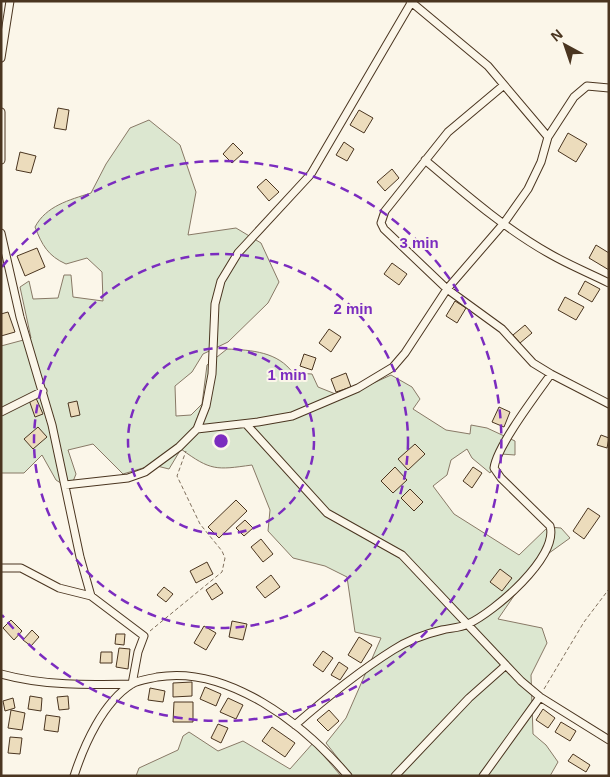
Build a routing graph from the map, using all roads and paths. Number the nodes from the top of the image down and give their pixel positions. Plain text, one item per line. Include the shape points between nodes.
1 (10, 1) edge
2 (411, 2) edge
3 (1, 52) edge
4 (1, 58) edge
5 (504, 85) junction
6 (609, 88) edge
7 (1, 112) edge
8 (548, 137) junction
9 (1, 160) edge
10 (424, 160) junction
11 (504, 223) junction
12 (1, 233) edge
13 (609, 283) edge
14 (448, 289) junction
15 (551, 374) junction
16 (43, 391) junction
17 (609, 404) edge
18 (1, 412) edge
19 (246, 424) junction
20 (198, 429) junction
21 (188, 446) dead end
22 (66, 485) junction
23 (1, 568) edge
24 (609, 589) edge
25 (91, 596) junction
26 (467, 624) junction
27 (144, 636) junction
28 (505, 666) junction
29 (1, 674) edge
30 (132, 684) junction
31 (540, 697) junction
32 (295, 725) junction
33 (609, 740) edge
34 (74, 776) edge
35 (348, 776) edge
36 (395, 776) edge
37 (483, 776) edge

1 - 3 street
2 - 5 street via 475,54
2 - 20 street via 311,174 238,253 221,281 216,304 212,374
3 - 4 street
5 - 8 street
5 - 10 street via 455,125
6 - 8 street via 594,85 580,90
7 - 9 street
8 - 11 street via 536,174
10 - 11 street
10 - 14 street via 385,211 380,224
11 - 13 street via 549,254
11 - 14 street
12 - 16 street via 20,317
14 - 15 street via 502,330 526,356
14 - 19 street via 405,353 380,376 312,409
15 - 17 street
15 - 26 street via 521,416 494,468 500,478 545,521 552,534 550,543 538,564 519,585 491,610
16 - 18 street
16 - 22 street
19 - 20 street
19 - 26 street via 314,501 343,524 396,551
20 - 22 street via 145,472 128,478
21 - 27 path via 177,476 200,524 226,558 225,565 222,572
22 - 25 street
23 - 25 street via 21,568 59,588
24 - 31 path via 584,622
25 - 27 street
26 - 28 street
26 - 32 street via 417,638 394,649
27 - 30 street
28 - 31 street
28 - 36 street via 462,705
29 - 30 street via 43,684
30 - 32 street via 184,674 206,678 252,697
30 - 34 street via 116,699 90,736
31 - 33 street
31 - 37 street
32 - 35 street

